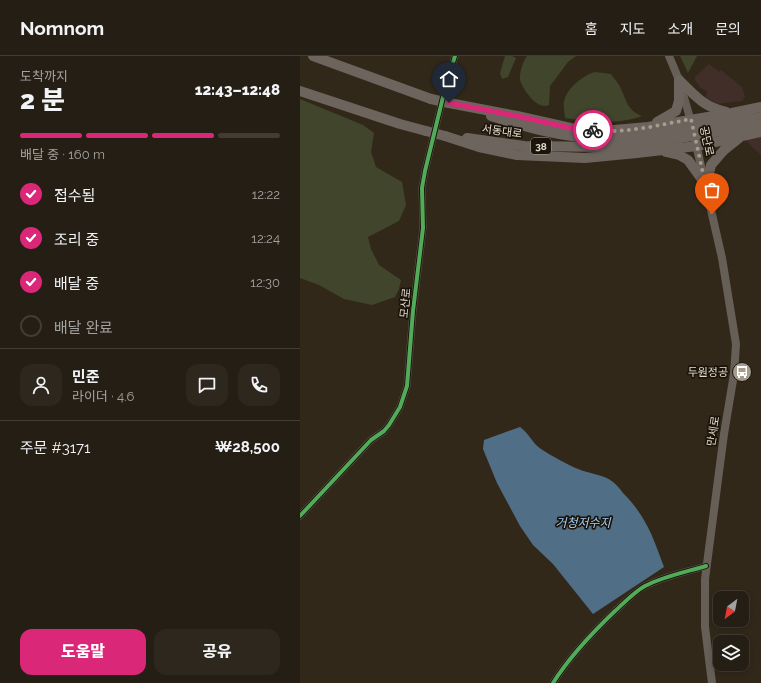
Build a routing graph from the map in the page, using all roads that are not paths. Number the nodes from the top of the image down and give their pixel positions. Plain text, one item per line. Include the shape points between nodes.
1 (313, 56) edge
2 (455, 56) edge
3 (669, 56) edge
4 (679, 80) junction
5 (300, 91) edge
6 (449, 103) junction
7 (761, 107) edge
8 (732, 113) junction
9 (761, 117) edge
10 (691, 119) junction
11 (761, 124) edge
12 (648, 127) junction
13 (761, 132) edge
14 (445, 136) junction
15 (740, 136) junction
16 (637, 141) junction
17 (696, 146) junction
18 (660, 151) junction
19 (706, 185) junction
20 (300, 516) edge
21 (706, 566) junction
22 (553, 683) edge
23 (712, 683) edge

1 - 6 highway, 서동대로 / 38, bridge via 431,99
2 - 20 street, 모산로 via 422,188 423,228 407,386 400,407 384,431 371,440
3 - 4 main road, 공단로
4 - 8 highway via 703,104
4 - 10 main road, 공단로
4 - 12 highway via 679,101 676,111
5 - 14 highway, 서동대로 / 38, bridge
6 - 12 highway via 575,129 603,131
6 - 16 highway, 서동대로 / 38 via 514,124 572,136
7 - 8 highway
8 - 10 highway
9 - 16 highway, 38, bridge via 666,133
10 - 12 highway
10 - 17 main road, 공단로
11 - 16 highway, 38, bridge via 669,140
13 - 15 highway
14 - 16 highway, 서동대로 / 38 via 524,146 609,147
14 - 18 highway via 479,147 516,154 585,158
15 - 17 highway
15 - 19 highway via 711,165
17 - 18 highway
17 - 19 main road, 공단로
18 - 19 highway via 688,160
19 - 21 main road, 만세로 via 722,258 736,344 734,374
21 - 22 street via 644,587 597,629 572,656
21 - 23 main road, 만세로 via 705,627

